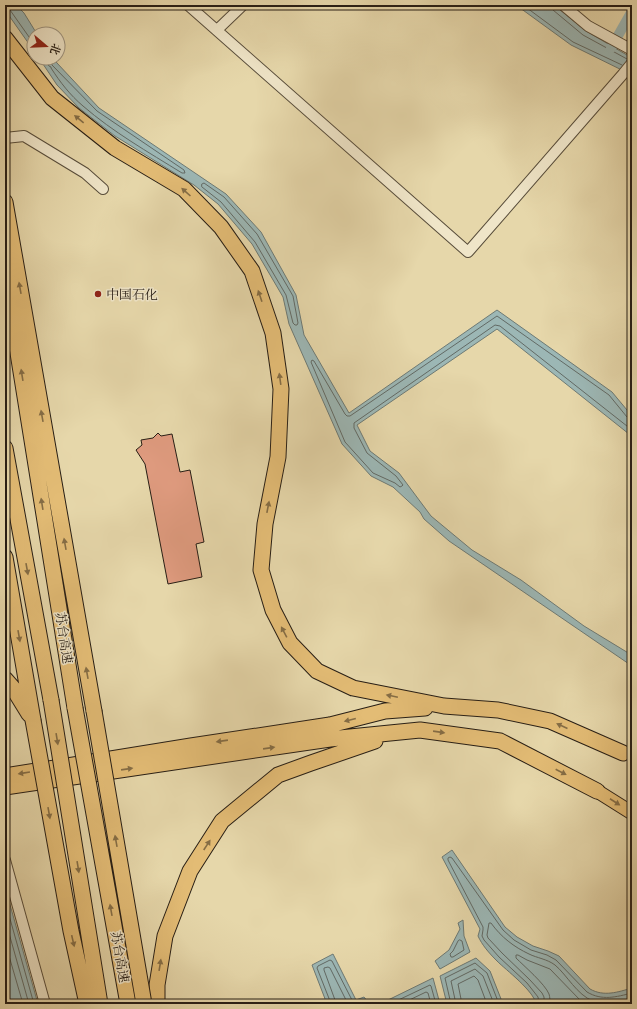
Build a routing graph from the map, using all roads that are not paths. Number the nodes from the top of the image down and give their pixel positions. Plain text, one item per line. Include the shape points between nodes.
1 (188, 5) edge
2 (243, 5) edge
3 (563, 5) edge
4 (217, 30) junction
5 (5, 38) edge
6 (632, 50) edge
7 (632, 62) edge
8 (5, 138) edge
9 (103, 189) dead end
10 (5, 202) edge
11 (5, 272) edge
12 (5, 448) edge
13 (5, 557) edge
14 (5, 679) edge
15 (444, 706) junction
16 (33, 720) junction
17 (400, 732) junction
18 (628, 755) edge
19 (5, 776) edge
20 (5, 787) edge
21 (597, 791) joint
22 (632, 813) edge
23 (5, 860) edge
24 (45, 1004) edge
25 (87, 1004) edge
26 (100, 1004) edge
27 (128, 1004) edge
28 (144, 1004) edge
29 (157, 1004) edge

1 - 4 street
2 - 4 street
3 - 6 street via 588,26
4 - 7 street via 468,252
15 -> 5 highway via 354,688 317,672 290,643 272,610 261,570 265,524 278,457 281,389 273,333 252,271 221,227 184,189 115,148 52,98
8 - 9 street via 24,136 85,173
28 -> 10 highway, bridge
27 -> 11 highway, 苏台高速, bridge via 75,708
12 -> 26 highway, 苏台高速, bridge via 51,700
13 -> 16 highway
14 - 16 highway
18 -> 15 highway via 550,721 498,710
15 -> 19 highway via 385,711 330,726
16 -> 25 highway, bridge via 71,931
20 -> 17 highway via 330,739
17 -> 21 highway via 420,730 500,741
29 -> 17 highway via 157,985 165,936 190,871 222,821 278,775
21 -> 22 main road
23 - 24 street

